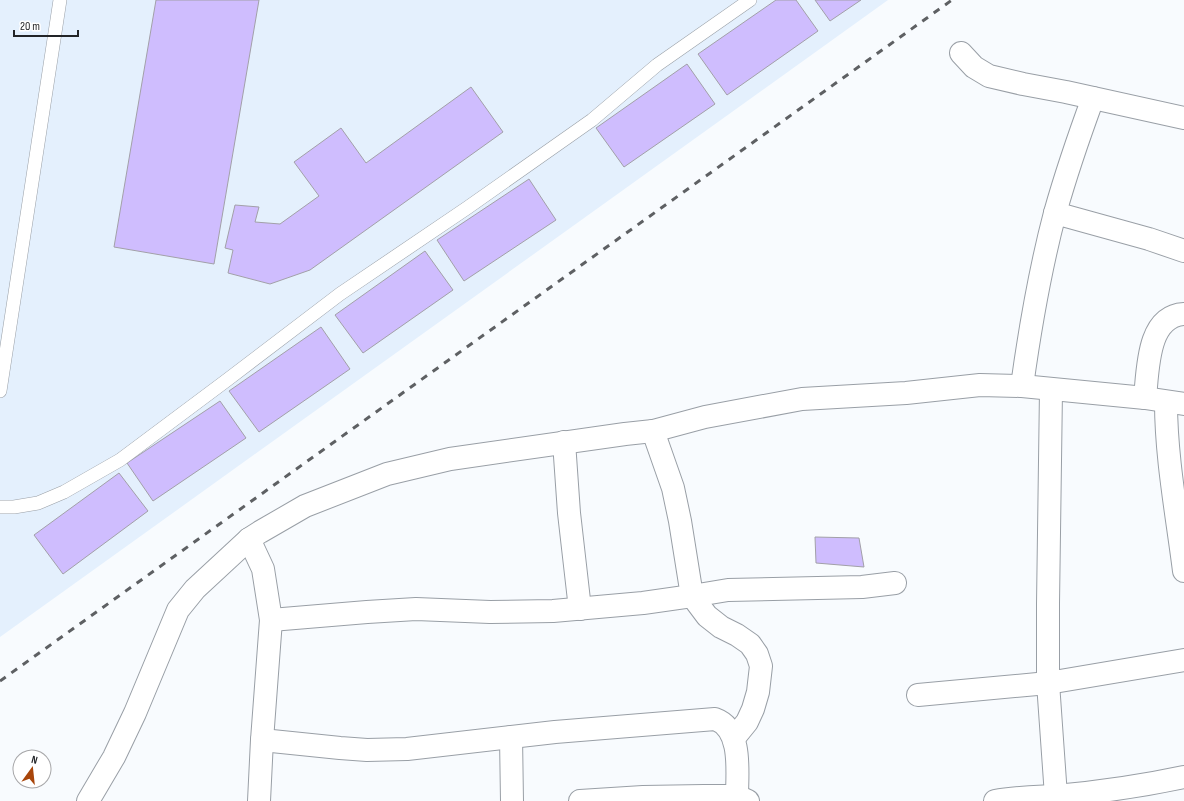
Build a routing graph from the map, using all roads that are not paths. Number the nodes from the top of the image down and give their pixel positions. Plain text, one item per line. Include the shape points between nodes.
1 (60, 0) edge
2 (750, 0) edge
3 (962, 53) dead end
4 (1093, 98) junction
5 (1184, 118) edge
6 (1055, 213) junction
7 (1184, 251) edge
8 (1184, 314) edge
9 (1022, 386) junction
10 (1051, 390) junction
11 (0, 391) edge
12 (1145, 398) junction
13 (1175, 403) edge
14 (653, 431) junction
15 (564, 442) junction
16 (0, 507) edge
17 (249, 539) junction
18 (1184, 571) edge
19 (895, 583) dead end
20 (692, 596) junction
21 (580, 609) junction
22 (271, 620) junction
23 (1184, 660) edge
24 (1048, 683) junction
25 (918, 695) dead end
26 (511, 737) junction
27 (734, 738) junction
28 (262, 740) junction
29 (1184, 776) edge
30 (1056, 796) junction
31 (743, 799) edge
32 (88, 801) edge
33 (259, 801) edge
34 (512, 801) edge
35 (580, 801) edge
36 (995, 801) edge

1 - 11 lane
2 - 16 lane via 657,65 592,120 340,294 120,460 64,492 38,503
3 - 4 street via 974,66 989,76
4 - 5 street
4 - 6 street via 1076,142
6 - 7 street
6 - 9 street via 1043,264
8 - 12 street via 1168,318 1156,335 1152,344
9 - 10 street
9 - 14 street via 980,386 808,398
10 - 12 street
10 - 24 street
12 - 13 street
13 - 18 street via 1166,426
14 - 15 street
14 - 20 street via 680,521
15 - 17 street via 450,459 387,474 305,506
15 - 21 street
17 - 22 street via 263,569
17 - 32 street via 196,589 178,610 135,713 114,757
19 - 20 street via 862,587 728,590
20 - 21 street
20 - 27 street via 707,616 750,644 761,666 753,709 747,722
21 - 22 street via 490,612 416,609
22 - 28 street
23 - 24 street
24 - 25 street
24 - 30 street
26 - 27 street via 715,719 721,722
26 - 28 street via 367,750
26 - 34 street
27 - 31 street
28 - 33 street
29 - 30 street via 1116,790
30 - 36 street
31 - 35 street via 643,797

